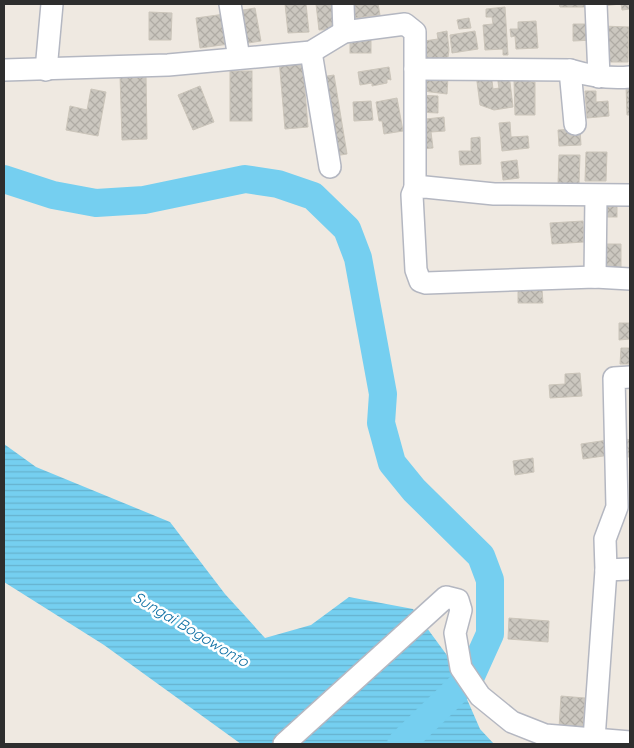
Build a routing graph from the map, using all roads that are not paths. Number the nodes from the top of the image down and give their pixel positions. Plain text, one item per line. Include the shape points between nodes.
1 (52, 4) edge
2 (230, 4) edge
3 (343, 4) edge
4 (596, 4) edge
5 (344, 32) junction
6 (311, 52) junction
7 (239, 58) junction
8 (415, 69) junction
9 (4, 70) edge
10 (46, 70) junction
11 (570, 70) junction
12 (599, 77) junction
13 (630, 77) edge
14 (575, 124) dead end
15 (330, 168) dead end
16 (415, 188) junction
17 (630, 195) edge
18 (596, 196) junction
19 (595, 277) junction
20 (630, 279) edge
21 (630, 377) edge
22 (623, 424) edge
23 (630, 569) edge
24 (606, 570) junction
25 (594, 739) junction
26 (630, 742) edge
27 (284, 744) edge

1 - 10 street
2 - 7 street
3 - 5 street
4 - 12 street
5 - 6 street
5 - 8 street via 397,24 410,26 414,32
6 - 7 street
6 - 15 street
7 - 10 street via 168,65
8 - 11 street
8 - 16 street
9 - 10 street
11 - 12 street
11 - 14 street
12 - 13 street
16 - 18 street via 494,194
16 - 19 street via 412,195 416,270 420,281
17 - 18 street
18 - 19 street
19 - 20 street
21 - 22 street via 614,378
22 - 24 street via 617,507 605,535
23 - 24 street
24 - 25 street
25 - 26 street
25 - 27 street via 545,735 512,722 480,696 461,668 455,633 461,610 458,600 446,597

